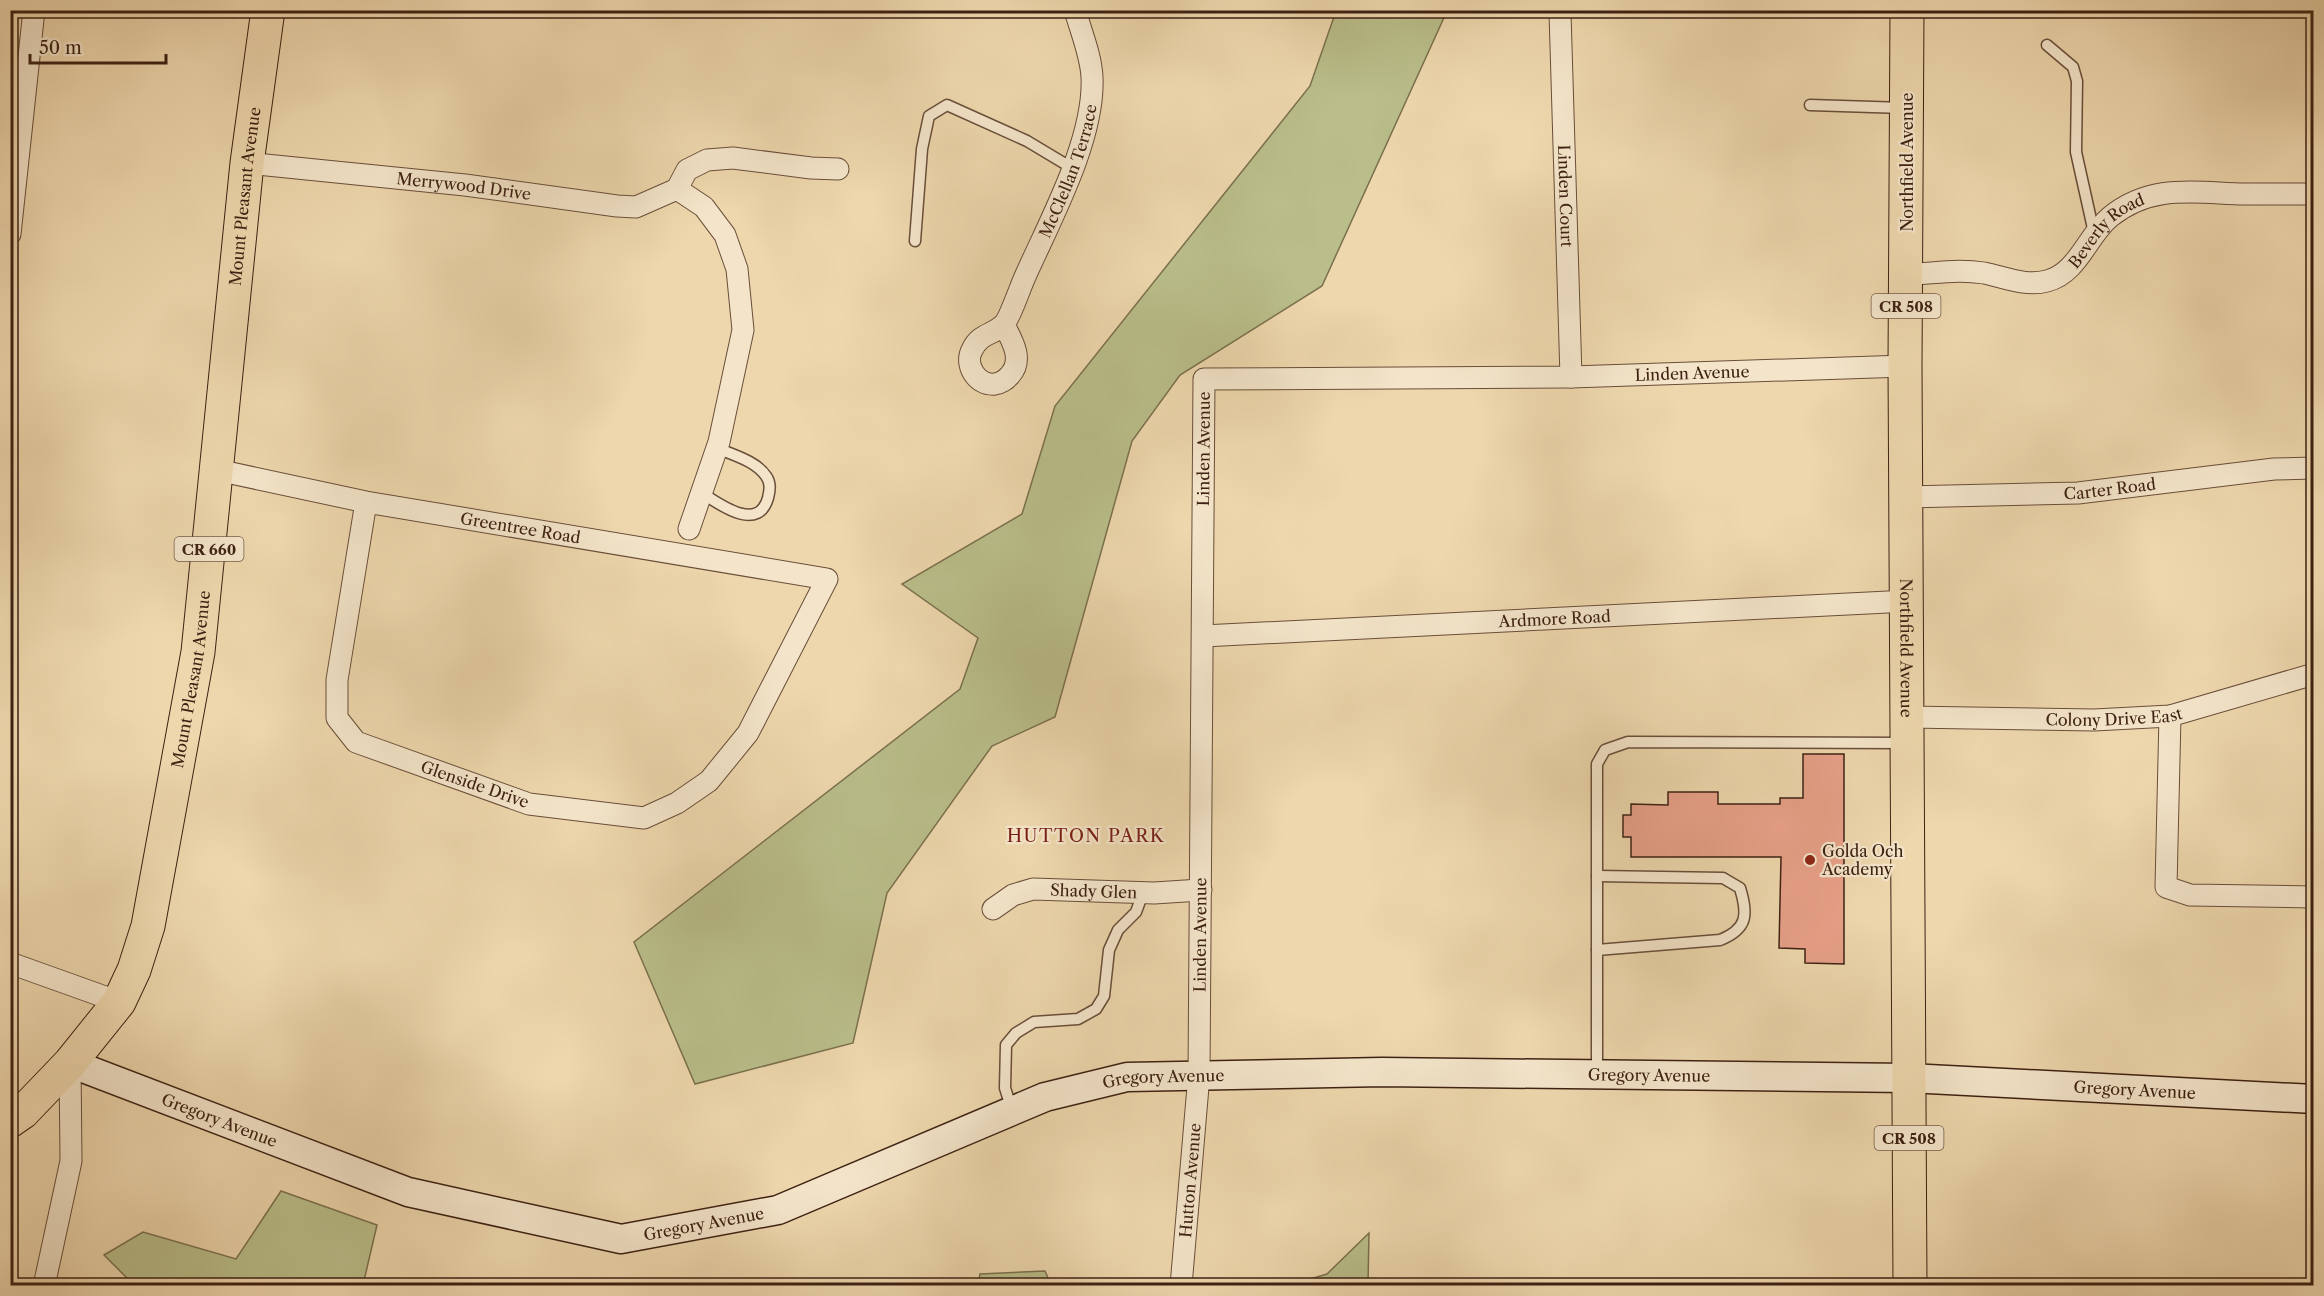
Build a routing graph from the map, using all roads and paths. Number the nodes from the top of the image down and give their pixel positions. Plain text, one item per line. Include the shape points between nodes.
1 (34, 10) edge
2 (268, 10) edge
3 (1075, 10) edge
4 (1907, 10) edge
5 (1560, 13) dead end
6 (2048, 45) dead end
7 (1810, 105) dead end
8 (1907, 109) junction
9 (247, 163) junction
10 (1072, 168) junction
11 (838, 169) dead end
12 (676, 189) junction
13 (2313, 194) edge
14 (10, 234) edge
15 (2094, 234) junction
16 (915, 241) dead end
17 (1906, 275) junction
18 (1004, 325) dead end
19 (1905, 366) junction
20 (1571, 377) junction
21 (717, 448) junction
22 (2313, 468) edge
23 (217, 470) junction
24 (702, 493) junction
25 (1906, 496) junction
26 (366, 502) junction
27 (689, 529) dead end
28 (827, 579) joint
29 (1908, 601) junction
30 (1203, 636) junction
31 (2313, 674) edge
32 (2170, 716) junction
33 (1907, 730) junction
34 (1597, 876) junction
35 (1201, 890) junction
36 (1143, 893) junction
37 (2313, 897) edge
38 (993, 909) dead end
39 (1597, 950) junction
40 (10, 963) edge
41 (118, 1002) junction
42 (70, 1063) junction
43 (1199, 1075) junction
44 (1597, 1075) junction
45 (1909, 1078) junction
46 (2313, 1099) edge
47 (1012, 1110) junction
48 (10, 1120) edge
49 (44, 1286) edge
50 (1181, 1286) edge
51 (1910, 1286) edge

1 - 14 street
2 - 9 main road, Mount Pleasant Avenue / CR 660
3 - 10 street, McClellan Terrace via 1092,77 1089,112
4 - 8 main road, Northfield Avenue / CR 508
5 - 20 street, Linden Court
6 - 15 lane via 2073,67 2077,81 2076,152
7 - 8 lane
8 - 17 main road, Northfield Avenue / CR 508
9 - 12 street, Merrywood Drive via 465,185 617,206 636,207
9 - 23 main road, Mount Pleasant Avenue / CR 660
10 - 16 lane via 1027,141 947,105 929,116 922,149
10 - 18 street, McClellan Terrace
11 - 12 street, Merrywood Drive via 733,158 707,160 687,170
12 - 21 street via 704,207 725,235 737,269 742,330
13 - 15 street, Beverly Road via 2167,192 2140,198 2126,206
15 - 17 street, Beverly Road via 2064,273 2047,281 2028,283 1957,271
17 - 19 main road, Northfield Avenue / CR 508
19 - 20 street, Linden Avenue
19 - 25 main road, Northfield Avenue / CR 508
20 - 30 street, Linden Avenue via 1204,379
21 - 24 street
21 - 24 lane via 758,468 771,489 759,512 746,515 732,513
22 - 25 street, Carter Road via 2274,469 2078,493
23 - 26 street, Greentree Road
23 - 41 main road, Mount Pleasant Avenue / CR 660 via 198,652 148,926 134,970
24 - 27 street
25 - 29 main road, Northfield Avenue / CR 508
26 - 28 street, Greentree Road
26 - 28 street, Glenside Drive via 338,680 337,718 356,742 529,804 644,818 677,803 709,781 748,733
29 - 30 street, Ardmore Road
29 - 33 main road, Northfield Avenue / CR 508
30 - 35 street, Linden Avenue
31 - 32 street, Colony Drive East
32 - 33 street, Colony Drive East
32 - 37 street via 2166,887 2190,895
33 - 34 lane via 1628,742 1605,750 1597,764
33 - 45 main road, Northfield Avenue / CR 508
34 - 39 lane
34 - 39 lane via 1723,878 1740,888 1746,906 1735,934 1720,939
35 - 36 street, Shady Glen
35 - 43 street, Linden Avenue
36 - 38 street, Shady Glen via 1033,889 1013,895
36 - 47 lane via 1136,912 1118,930 1109,950 1104,996 1096,1009 1077,1018 1034,1022 1006,1045 1005,1088
39 - 44 lane
40 - 41 street
41 - 42 main road, Mount Pleasant Avenue / CR 660
42 - 47 main road, Gregory Avenue via 408,1192 621,1239 778,1210
42 - 48 main road, Mount Pleasant Avenue
42 - 49 street via 71,1161
43 - 44 main road, Gregory Avenue
43 - 47 main road, Gregory Avenue via 1127,1077 1045,1096
43 - 50 street, Hutton Avenue
44 - 45 main road, Gregory Avenue
45 - 46 main road, Gregory Avenue
45 - 51 main road, Northfield Avenue / CR 508

